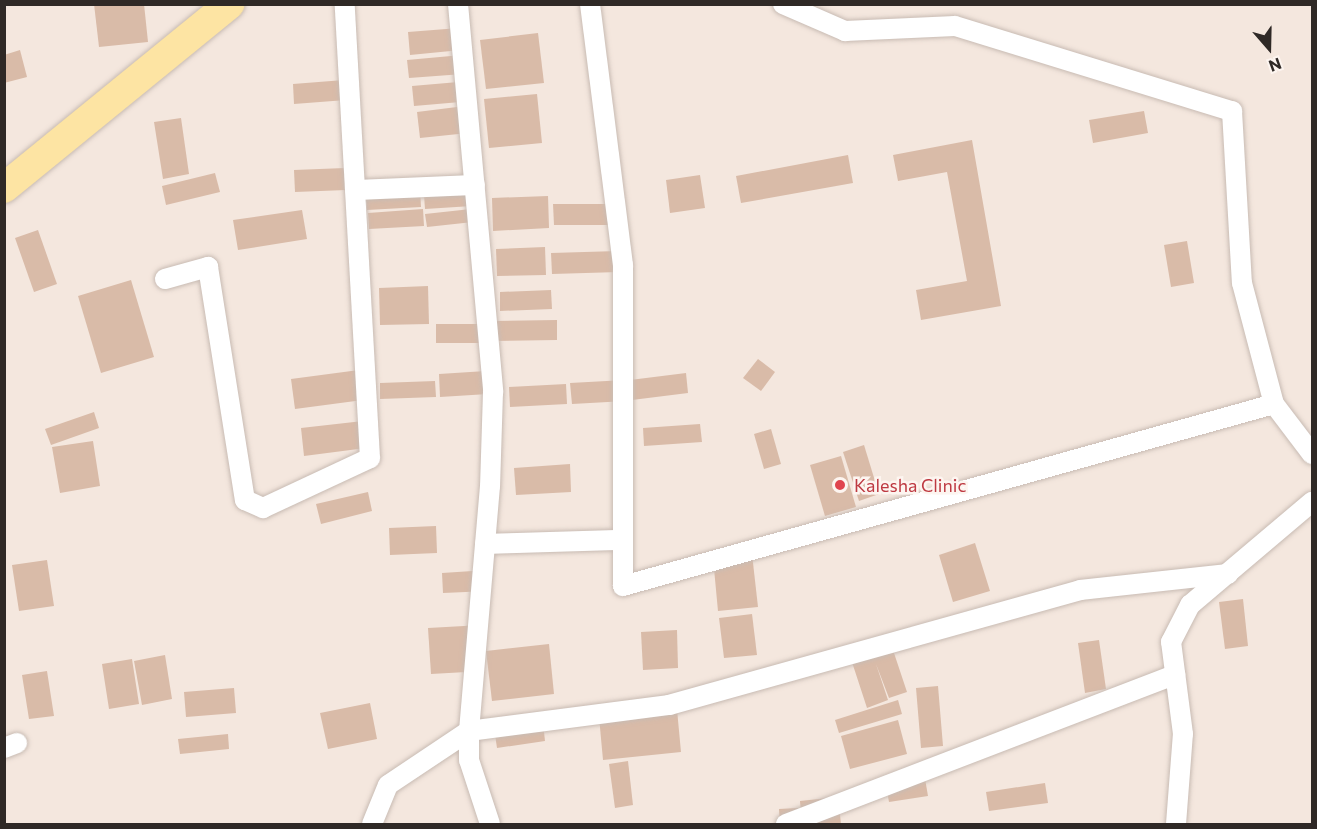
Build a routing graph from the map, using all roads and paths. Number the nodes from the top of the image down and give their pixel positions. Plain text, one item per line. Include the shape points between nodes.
1 (230, 4) edge
2 (345, 4) edge
3 (458, 4) edge
4 (590, 4) edge
5 (783, 4) edge
6 (475, 185) junction
7 (4, 189) edge
8 (355, 190) junction
9 (165, 279) dead end
10 (1274, 404) junction
11 (1312, 454) edge
12 (1312, 502) edge
13 (623, 540) junction
14 (485, 544) junction
15 (1228, 574) junction
16 (1175, 675) junction
17 (469, 730) junction
18 (372, 825) edge
19 (490, 825) edge
20 (786, 825) edge
21 (1176, 825) edge

1 - 7 main road
2 - 8 street
3 - 6 street
4 - 13 street via 623,265
5 - 10 street via 845,30 955,26 1232,111 1242,283
6 - 8 street
6 - 14 street via 494,392
8 - 9 street via 370,458 263,508 245,500 208,267
10 - 11 street
10 - 13 street via 623,586
12 - 15 street
13 - 14 street
14 - 17 street
15 - 16 street via 1190,605 1171,642
15 - 17 street via 1080,590 669,705
16 - 20 street
16 - 21 street via 1183,734
17 - 18 street via 388,785
17 - 19 street via 469,760

